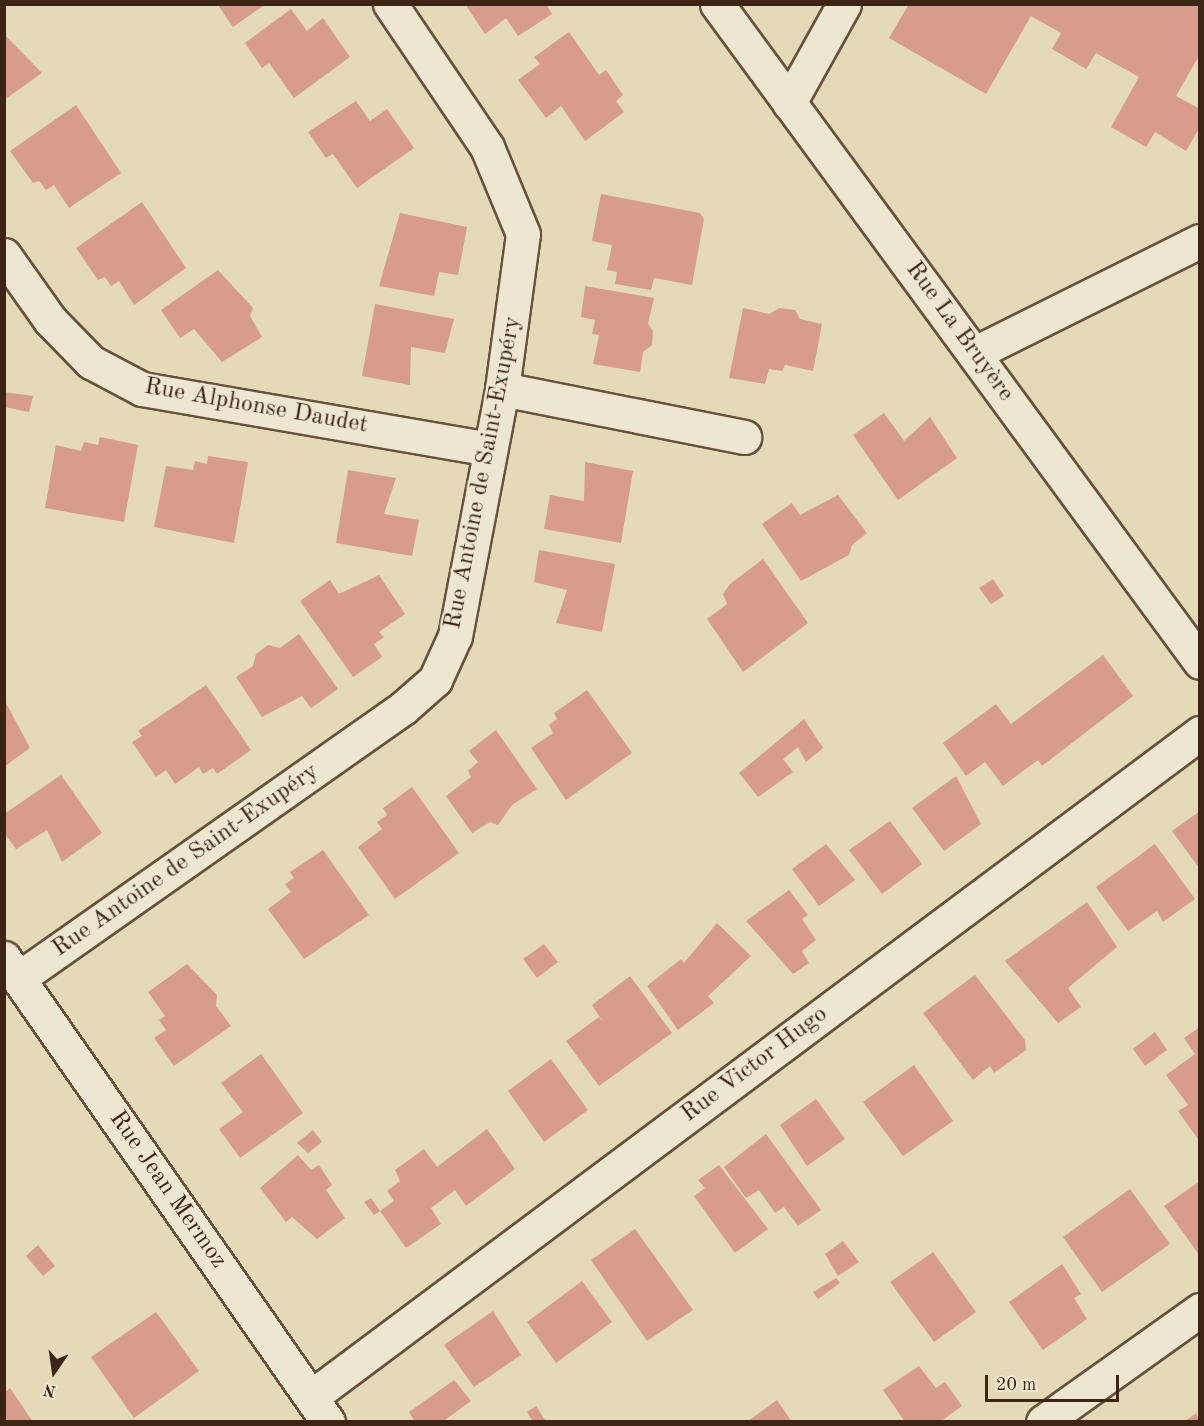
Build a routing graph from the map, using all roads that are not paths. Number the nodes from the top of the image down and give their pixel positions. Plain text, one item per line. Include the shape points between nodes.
1 (390, 4) edge
2 (717, 4) edge
3 (844, 4) edge
4 (789, 103) junction
5 (1200, 241) edge
6 (4, 255) edge
7 (975, 353) junction
8 (502, 389) junction
9 (744, 437) dead end
10 (490, 448) junction
11 (1200, 662) edge
12 (1200, 733) edge
13 (12, 968) edge
14 (1200, 1311) edge
15 (320, 1409) edge
16 (1042, 1422) edge

1 - 8 street, Rue Antoine de Saint-Exupéry via 487,147 518,213 523,259
2 - 4 street, Rue La Bruyère
3 - 4 street
4 - 7 street, Rue La Bruyère
5 - 7 street
6 - 10 street, Rue Alphonse Daudet via 50,320 92,362 142,389
7 - 11 street, Rue La Bruyère
8 - 9 street
8 - 10 street, Rue Antoine de Saint-Exupéry
10 - 13 street, Rue Antoine de Saint-Exupéry via 455,636 435,680 403,708
12 - 15 street, Rue Victor Hugo
13 - 15 street, Rue Jean Mermoz
14 - 16 street

